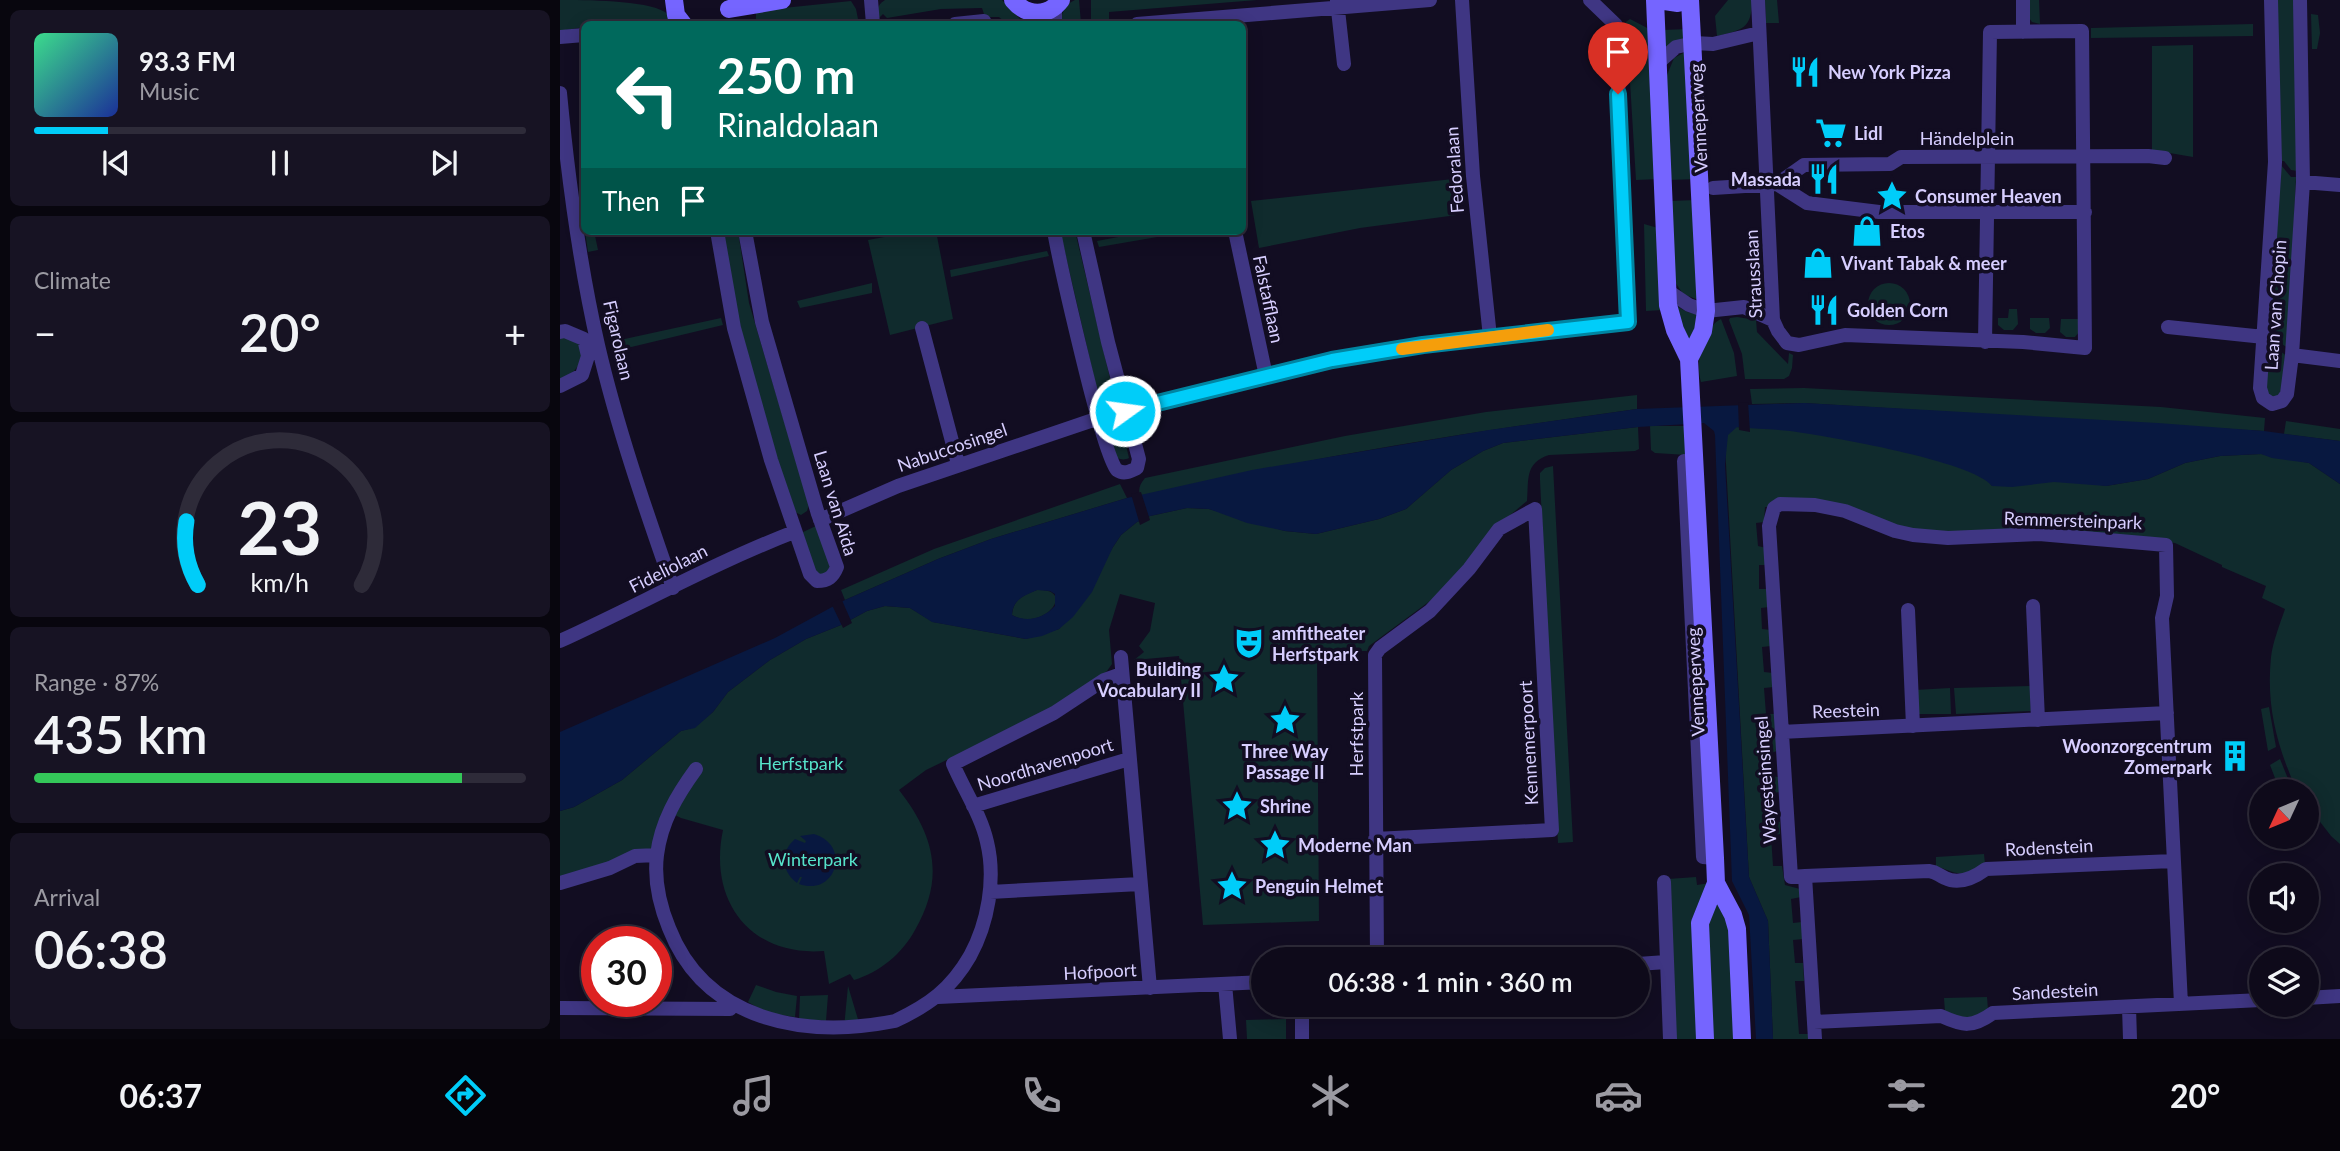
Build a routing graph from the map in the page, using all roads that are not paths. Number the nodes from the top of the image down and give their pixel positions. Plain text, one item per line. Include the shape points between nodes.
1 (674, 0) edge
2 (782, 0) edge
3 (871, 0) edge
4 (1430, 0) edge
5 (1462, 0) edge
6 (1590, 0) edge
7 (1657, 0) edge
8 (1689, 0) edge
9 (1759, 0) edge
10 (2023, 0) edge
11 (2271, 0) edge
12 (2300, 0) edge
13 (1338, 4) edge
14 (726, 11) edge
15 (1057, 11) edge
16 (1022, 12) edge
17 (681, 21) edge
18 (873, 21) edge
19 (1213, 21) edge
20 (2023, 32) junction
21 (1759, 33) junction
22 (581, 35) edge
23 (560, 37) edge
24 (1694, 43) junction
25 (1658, 63) junction
26 (1344, 64) dead end
27 (560, 93) edge
28 (2084, 156) junction
29 (1988, 157) junction
30 (2165, 158) dead end
31 (2303, 182) junction
32 (1772, 184) junction
33 (2340, 185) edge
34 (1713, 188) dead end
35 (1987, 212) junction
36 (2085, 212) junction
37 (718, 235) edge
38 (746, 235) edge
39 (1055, 235) edge
40 (1084, 235) edge
41 (1236, 235) edge
42 (1668, 291) junction
43 (1706, 311) junction
44 (1773, 320) junction
45 (2168, 327) dead end
46 (922, 328) dead end
47 (560, 332) edge
48 (1490, 337) junction
49 (2264, 337) junction
50 (1985, 342) junction
51 (2292, 355) junction
52 (1689, 359) junction
53 (2340, 361) edge
54 (1266, 376) junction
55 (560, 386) edge
56 (1125, 411) junction
57 (1099, 418) junction
58 (1684, 461) dead end
59 (958, 464) junction
60 (1691, 493) junction
61 (1776, 505) joint
62 (820, 520) junction
63 (794, 532) junction
64 (1538, 562) joint
65 (673, 588) junction
66 (2033, 606) dead end
67 (1908, 610) dead end
68 (560, 641) edge
69 (1121, 657) dead end
70 (1121, 674) junction
71 (2167, 713) junction
72 (2038, 720) junction
73 (1913, 726) junction
74 (1781, 732) junction
75 (1129, 759) junction
76 (696, 769) dead end
77 (973, 806) junction
78 (1375, 839) junction
79 (657, 855) junction
80 (2173, 860) junction
81 (1805, 876) junction
82 (1664, 882) dead end
83 (560, 883) edge
84 (1716, 883) junction
85 (1140, 884) junction
86 (990, 892) junction
87 (1377, 947) edge
88 (1666, 962) junction
89 (1650, 963) edge
90 (1251, 983) edge
91 (1225, 984) junction
92 (1150, 988) junction
93 (2340, 996) edge
94 (938, 997) junction
95 (2319, 997) edge
96 (2249, 1001) edge
97 (2181, 1004) junction
98 (2129, 1007) junction
99 (560, 1008) edge
100 (730, 1009) junction
101 (1302, 1017) edge
102 (1814, 1022) junction
103 (864, 1036) edge
104 (791, 1037) edge
105 (1230, 1039) edge
106 (1302, 1039) edge
107 (1670, 1039) edge
108 (1705, 1039) edge
109 (1742, 1039) edge
110 (1815, 1039) edge
111 (2130, 1039) edge

1 - 17 street
2 - 14 street
3 - 18 street
4 - 13 street
5 - 48 street, Fedoralaan via 1473,176
6 - 48 street via 1616,24 1628,322
7 - 8 street
7 - 25 street, Venneperweg
8 - 24 street, Venneperweg
9 - 21 street, Strausslaan
10 - 20 street
11 - 49 street, Laan van Chopin via 2274,162
12 - 31 street, Laan van Chopin
13 - 19 street
13 - 26 street
15 - 16 street
20 - 28 street, Strausslaan via 2082,31
20 - 29 street, Strausslaan via 1990,32
21 - 24 street via 1713,44
21 - 32 street, Strausslaan
22 - 23 street
24 - 25 street via 1676,47
24 - 43 street, Venneperweg
25 - 42 street, Venneperweg
27 - 65 street, Figarolaan via 598,344 632,468
28 - 29 street, Händelplein
28 - 30 street, Händelplein
28 - 36 street, Strausslaan
29 - 32 street, Händelplein via 1804,165
29 - 35 street, Strausslaan
31 - 33 street
31 - 51 street, Laan van Chopin
32 - 34 street, Händelplein
32 - 35 street via 1807,203 1879,212
32 - 44 street, Strausslaan
35 - 36 street
35 - 50 street, Strausslaan
36 - 50 street, Strausslaan via 2085,348
37 - 63 street, Laan van Aïda via 734,328
38 - 62 street, Laan van Aïda via 762,322
39 - 57 street
40 - 56 street
41 - 54 street, Falstafflaan
42 - 43 street
42 - 52 street, Venneperweg via 1675,330
43 - 44 street via 1744,307
43 - 52 street, Venneperweg via 1703,331
44 - 50 street, Strausslaan via 1787,343 1799,345 1845,335
45 - 49 street
46 - 59 street
47 - 55 street via 584,339 588,356 582,375
48 - 54 street via 1332,360
49 - 51 street, Laan van Chopin via 2260,394 2267,401 2278,403 2287,394
51 - 53 street
52 - 60 street, Venneperweg via 1694,439
54 - 56 street
56 - 57 street via 1139,459 1137,468 1127,472 1114,467
57 - 59 street, Nabuccosingel
58 - 60 street, Venneperweg
59 - 62 street, Nabuccosingel
60 - 84 street, Venneperweg
61 - 71 street, Remmersteinpark via 1845,511 1913,535 2039,534 2166,545 2167,596 2162,618
61 - 74 street, Wayesteinsingel via 1769,526
62 - 63 street, Laan van Aïda via 837,567 825,581 810,574
63 - 65 street, Fideliolaan
64 - 78 street, Kennemerpoort via 1552,830
64 - 78 street, Herfstpark via 1535,509 1499,529 1430,611 1375,655
65 - 68 street, Fideliolaan
66 - 72 street
67 - 73 street
69 - 70 street, Noordhavenpoort
70 - 75 street, Noordhavenpoort
70 - 77 street, Noordhavenpoort via 953,764
71 - 72 street, Reestein
71 - 80 street, Remmersteinpark
72 - 73 street, Reestein
73 - 74 street, Reestein
74 - 81 street, Wayesteinsingel via 1791,877
75 - 77 street, Noordhavenpoort
75 - 85 street, Noordhavenpoort
76 - 79 street via 675,799
77 - 86 street via 987,841
78 - 87 street, Herfstpark
79 - 83 street via 635,856
79 - 100 street via 662,908 676,946 696,977
80 - 81 street, Rodenstein via 1986,869 1962,880 1929,871
80 - 97 street, Remmersteinpark
81 - 102 street
82 - 88 street
84 - 108 street, Venneperweg via 1700,923
84 - 109 street, Venneperweg via 1737,929
85 - 86 street
85 - 92 street, Noordhavenpoort
86 - 94 street via 972,951
88 - 89 street
88 - 107 street
90 - 91 street, Hofpoort
91 - 92 street, Hofpoort
91 - 105 street
92 - 94 street, Hofpoort
93 - 95 street
94 - 103 street
96 - 97 street, Sandestein
97 - 98 street, Sandestein
98 - 102 street, Sandestein via 1993,1013 1979,1024 1941,1016
98 - 111 street
99 - 100 street
100 - 104 street
101 - 106 street
102 - 110 street
103 - 104 street

